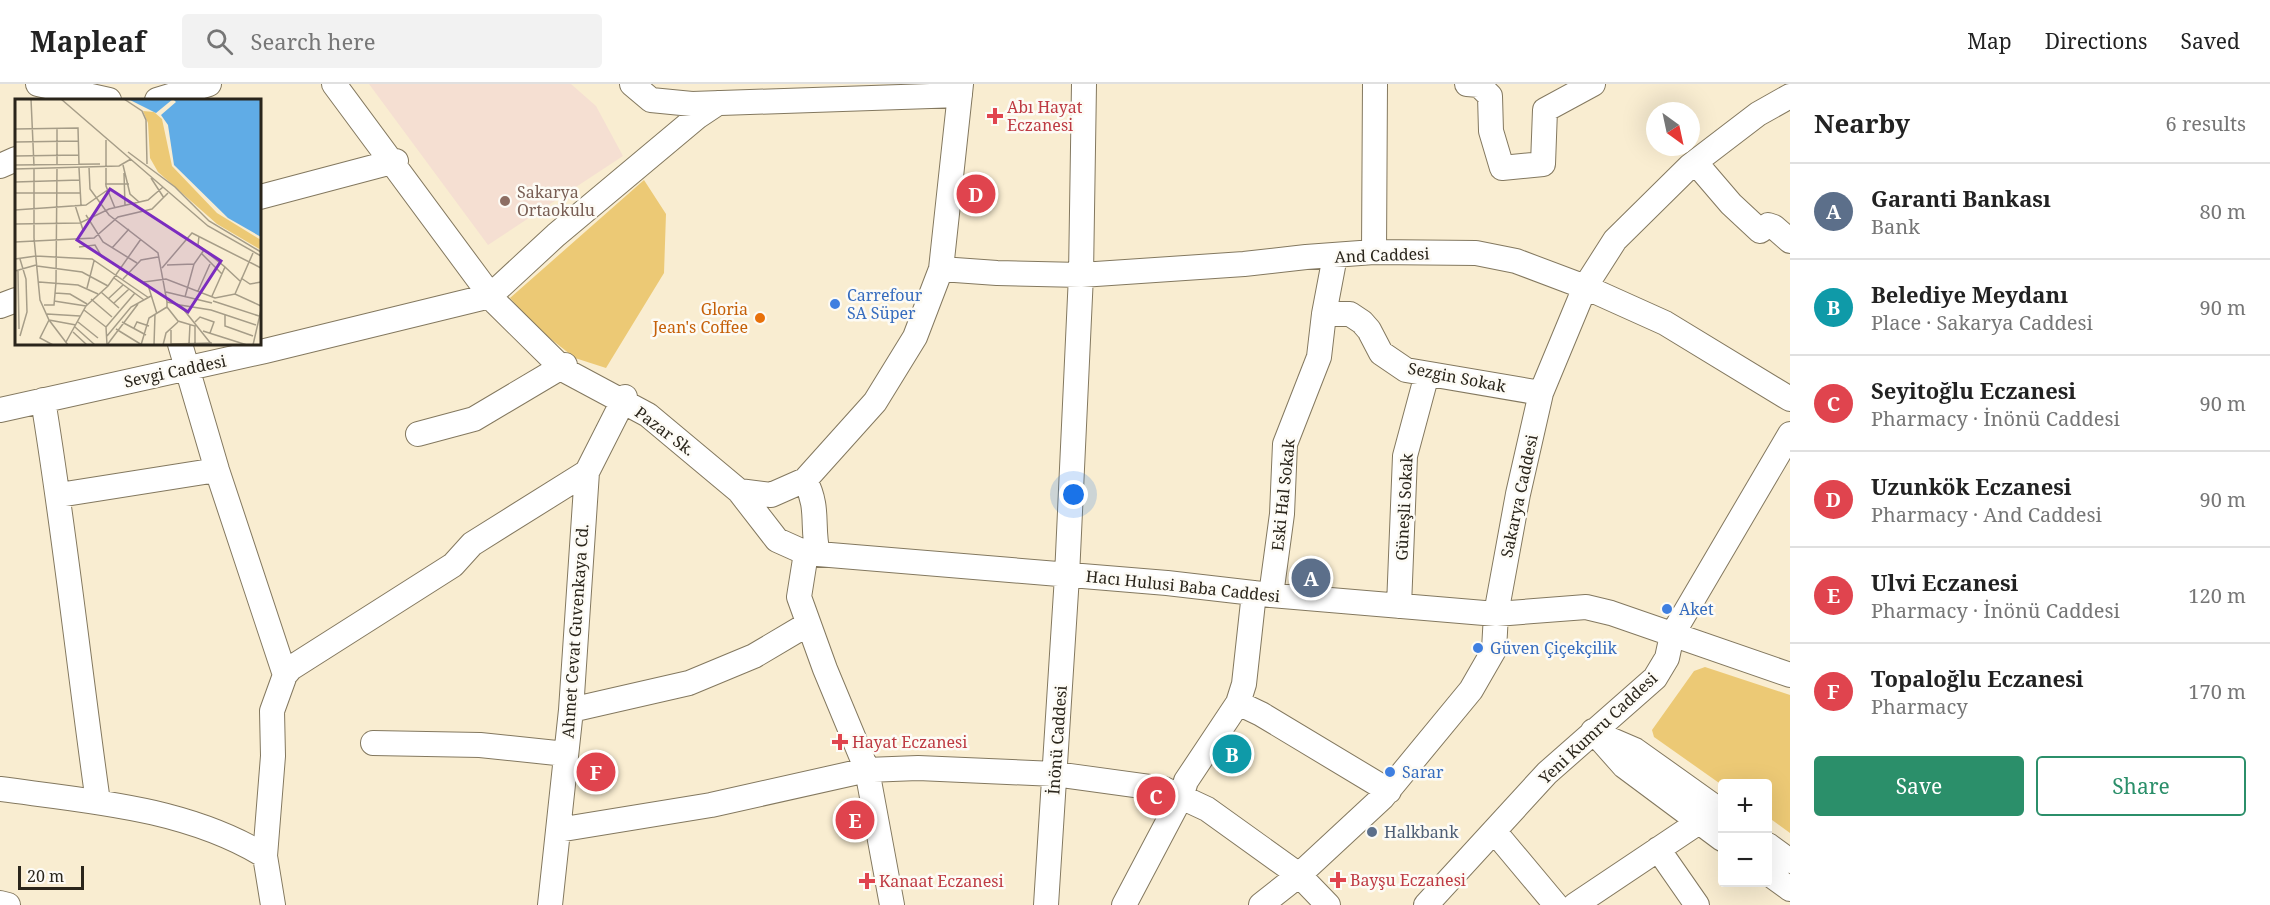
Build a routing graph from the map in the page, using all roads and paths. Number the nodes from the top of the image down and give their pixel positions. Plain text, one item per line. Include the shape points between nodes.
1 (38, 84) edge
2 (209, 84) edge
3 (334, 84) edge
4 (341, 84) edge
5 (632, 84) edge
6 (1084, 84) edge
7 (1375, 84) edge
8 (1467, 84) edge
9 (1593, 84) edge
10 (960, 90) edge
11 (883, 91) edge
12 (1790, 96) edge
13 (105, 99) edge
14 (161, 99) edge
15 (718, 103) junction
16 (15, 159) edge
17 (393, 161) junction
18 (1695, 162) junction
19 (0, 166) edge
20 (261, 197) edge
21 (1782, 234) edge
22 (1374, 252) junction
23 (1335, 256) junction
24 (941, 268) junction
25 (1081, 275) junction
26 (1585, 287) junction
27 (491, 295) junction
28 (15, 300) edge
29 (0, 306) edge
30 (1324, 314) junction
31 (180, 345) edge
32 (563, 366) junction
33 (188, 369) junction
34 (1426, 374) junction
35 (1541, 393) junction
36 (624, 399) junction
37 (1790, 399) edge
38 (43, 400) junction
39 (0, 410) edge
40 (418, 434) dead end
41 (1790, 434) edge
42 (217, 470) junction
43 (587, 472) junction
44 (805, 480) junction
45 (743, 491) junction
46 (59, 495) junction
47 (812, 553) junction
48 (1067, 576) junction
49 (1263, 594) junction
50 (1399, 606) junction
51 (1496, 614) junction
52 (808, 624) junction
53 (1672, 635) junction
54 (285, 675) junction
55 (1790, 675) edge
56 (1238, 703) junction
57 (571, 710) junction
58 (1593, 732) junction
59 (373, 743) dead end
60 (566, 754) junction
61 (867, 770) junction
62 (1055, 774) junction
63 (0, 789) edge
64 (1389, 790) junction
65 (1181, 797) junction
66 (98, 802) junction
67 (1718, 809) edge
68 (1699, 822) junction
69 (558, 830) junction
70 (1494, 831) junction
71 (1718, 836) edge
72 (1772, 848) edge
73 (1658, 849) junction
74 (265, 856) junction
75 (1790, 861) edge
76 (1299, 875) junction
77 (0, 903) edge
78 (8, 905) edge
79 (273, 905) edge
80 (550, 905) edge
81 (892, 905) edge
82 (1046, 905) edge
83 (1124, 905) edge
84 (1261, 905) edge
85 (1328, 905) edge
86 (1426, 905) edge
87 (1556, 905) edge
88 (1575, 905) edge
89 (1696, 905) edge

1 - 13 street
2 - 14 street
3 - 17 street, Pazar Sk.
4 - 17 street
5 - 15 street via 651,100
6 - 25 street, İnönü Caddesi
7 - 22 street
8 - 9 street via 1479,85 1490,96 1491,131 1502,168 1543,164 1545,110
10 - 11 street
10 - 24 street
11 - 15 street
12 - 18 street, Sakarya Caddesi via 1758,114
15 - 27 street via 556,235
16 - 19 street
17 - 20 street
17 - 27 street, Pazar Sk.
18 - 21 street via 1760,231 1768,225
18 - 26 street, Sakarya Caddesi via 1615,240
22 - 23 street, And Caddesi
22 - 26 street, And Caddesi via 1476,253 1516,261
23 - 25 street, And Caddesi
23 - 30 street, Eski Hal Sokak
24 - 25 street, And Caddesi
24 - 44 street via 915,337 875,402
25 - 48 street, İnönü Caddesi
26 - 35 street, Sakarya Caddesi
26 - 37 street, And Caddesi via 1665,323
27 - 32 street, Pazar Sk.
27 - 33 street, Sevgi Caddesi
28 - 29 street
30 - 34 street, Sezgin Sokak via 1350,314 1369,330 1381,353 1406,370
30 - 49 street, Eski Hal Sokak via 1319,357 1285,444 1282,514
31 - 33 street
32 - 36 street, Pazar Sk.
32 - 40 street via 474,419
33 - 38 street, Sevgi Caddesi
33 - 42 street
34 - 35 street, Sezgin Sokak
34 - 50 street, Güneşli Sokak via 1405,456
35 - 51 street, Sakarya Caddesi
36 - 43 street, Ahmet Cevat Guvenkaya Cd.
36 - 45 street, Pazar Sk.
38 - 39 street, Sevgi Caddesi
38 - 46 street
41 - 53 street, Yeni Kumru Caddesi
42 - 46 street
42 - 54 street
43 - 54 street via 472,544 453,566
43 - 57 street, Ahmet Cevat Guvenkaya Cd.
44 - 45 street via 771,495
44 - 47 street via 814,505
45 - 47 street, Pazar Sk. via 777,540
46 - 66 street
47 - 48 street, Pazar Sk.
47 - 52 street via 799,597
48 - 49 street, Hacı Hulusi Baba Caddesi
48 - 62 street, İnönü Caddesi
49 - 50 street, Hacı Hulusi Baba Caddesi
49 - 56 street, Eski Hal Sokak
50 - 51 street, Hacı Hulusi Baba Caddesi
51 - 53 street, Hacı Hulusi Baba Caddesi via 1586,607
51 - 64 street, Sakarya Caddesi via 1494,650 1472,690
52 - 57 street via 754,656 689,683
52 - 61 street
53 - 55 street, Hacı Hulusi Baba Caddesi
53 - 58 street, Yeni Kumru Caddesi via 1655,678
54 - 74 street via 272,711 273,756
56 - 64 street
56 - 65 street, Eski Hal Sokak via 1186,781
57 - 60 street, Ahmet Cevat Guvenkaya Cd.
58 - 67 street via 1635,750
58 - 68 street via 1624,766
58 - 70 street, Yeni Kumru Caddesi
59 - 60 street via 480,745
60 - 69 street, Ahmet Cevat Guvenkaya Cd.
61 - 62 street via 918,768
61 - 69 street via 711,805
61 - 81 street
62 - 65 street via 1164,789
62 - 82 street, İnönü Caddesi
63 - 66 street
64 - 76 street, Sakarya Caddesi
65 - 76 street via 1208,809
65 - 83 street, Eski Hal Sokak
66 - 74 street via 159,814 226,835
68 - 71 street
68 - 73 street
69 - 80 street, Ahmet Cevat Guvenkaya Cd.
70 - 86 street, Yeni Kumru Caddesi
70 - 87 street
72 - 75 street
73 - 88 street
73 - 89 street
74 - 79 street
76 - 84 street, Sakarya Caddesi
76 - 85 street
77 - 78 street

